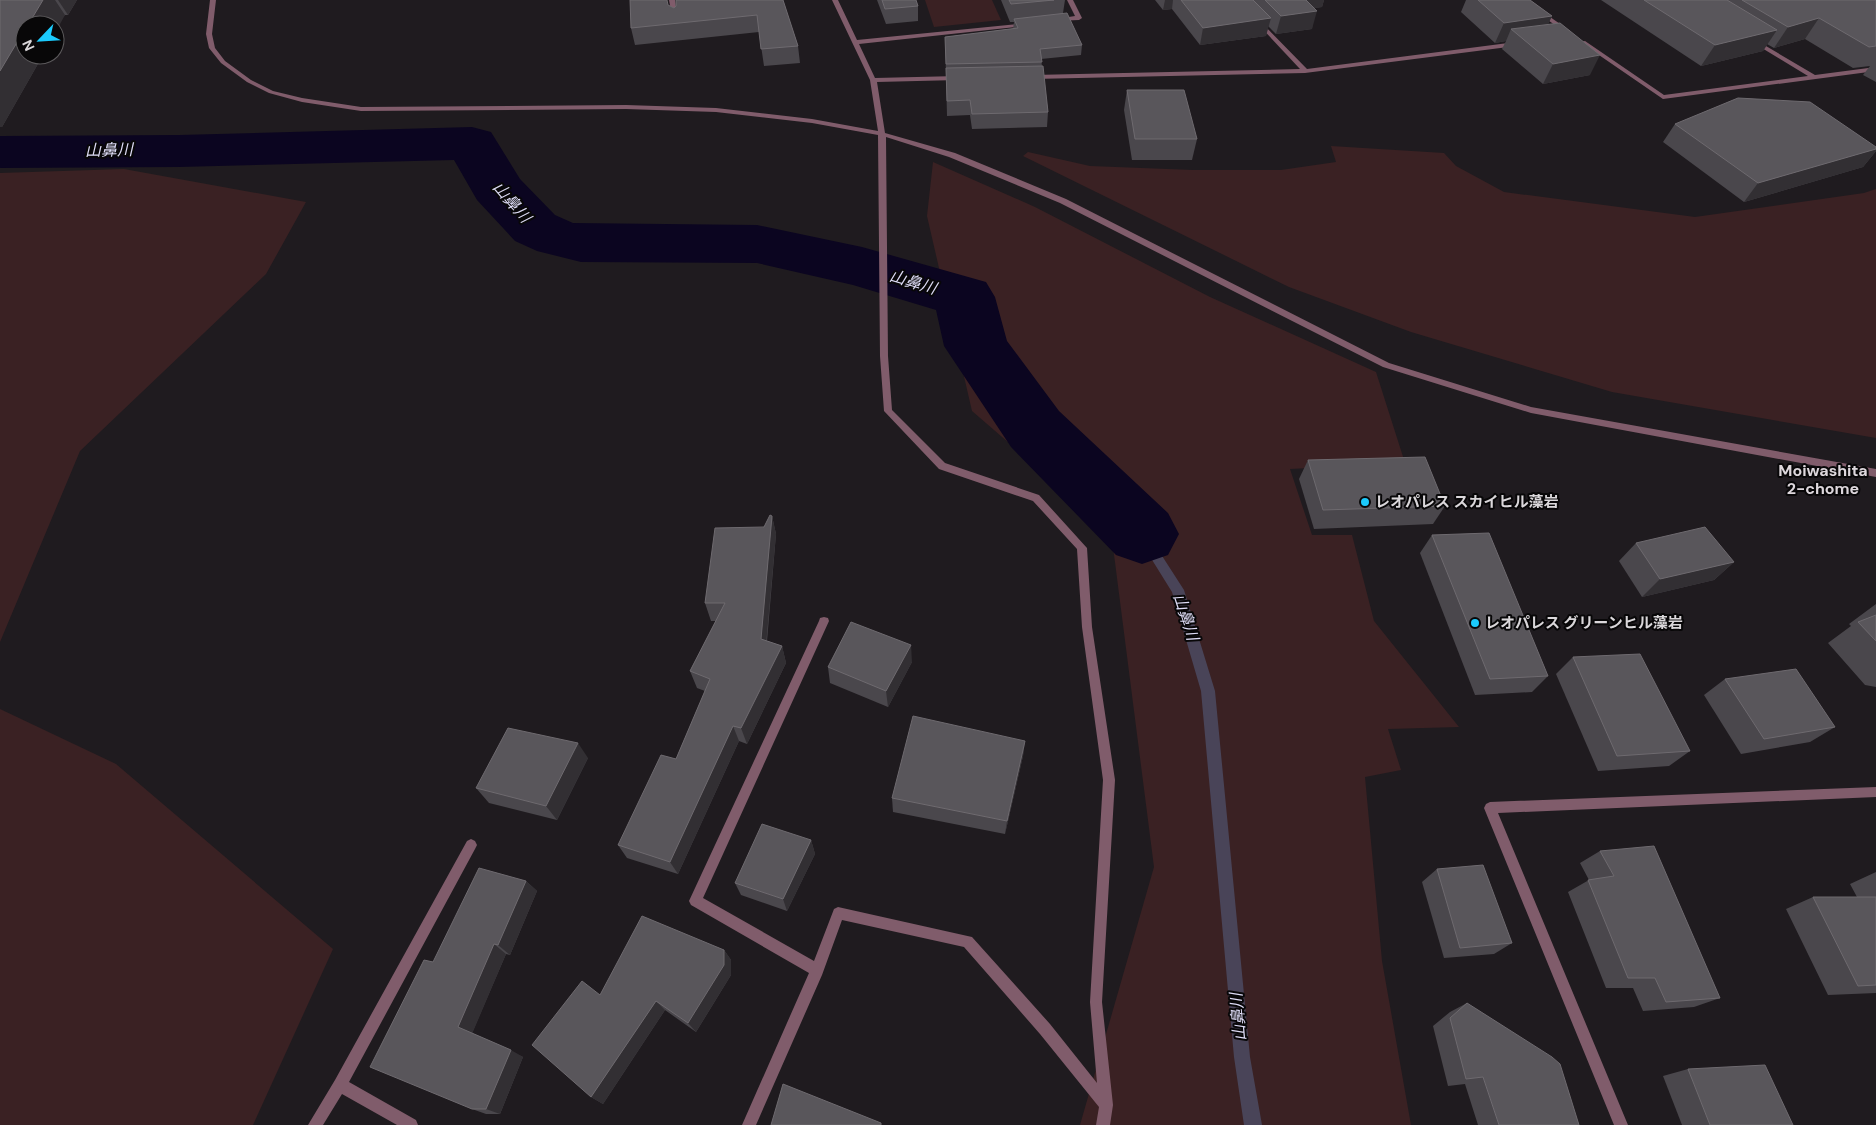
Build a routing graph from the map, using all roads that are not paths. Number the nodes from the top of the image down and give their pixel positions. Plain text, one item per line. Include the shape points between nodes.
1 (213, 0) edge
2 (672, 0) edge
3 (836, 0) edge
4 (1070, 0) edge
5 (1522, 0) edge
6 (1252, 14) edge
7 (1050, 21) edge
8 (676, 22) edge
9 (1030, 23) edge
10 (1574, 36) junction
11 (1747, 36) edge
12 (1565, 38) edge
13 (854, 42) junction
14 (1526, 43) edge
15 (1876, 70) edge
16 (1305, 72) junction
17 (1030, 77) edge
18 (1814, 77) junction
19 (971, 78) edge
20 (872, 80) junction
21 (882, 134) junction
22 (1876, 473) edge
23 (824, 621) dead end
24 (1876, 792) edge
25 (471, 845) dead end
26 (817, 970) junction
27 (340, 1085) junction
28 (1106, 1104) junction
29 (315, 1125) edge
30 (411, 1125) edge
31 (749, 1125) edge
32 (1103, 1125) edge
33 (1620, 1125) edge

1 - 21 street via 209,34 212,48 222,62 271,92 302,100 361,109 626,107 707,110 812,121
2 - 8 street
3 - 13 street
4 - 7 street via 1079,18
5 - 10 street
6 - 16 street
9 - 13 street
10 - 12 street
10 - 18 street via 1663,97
11 - 18 street
13 - 20 street
14 - 16 street
15 - 18 street
16 - 17 street
19 - 20 street
20 - 21 street
21 - 22 street via 960,157 1063,201 1386,365 1531,410
21 - 28 street via 888,411 942,466 1036,498 1082,548 1087,627 1109,780 1096,1002
23 - 26 street via 695,901
24 - 33 street via 1490,808
25 - 27 street
26 - 28 street via 838,913 968,941
26 - 31 street
27 - 29 street
27 - 30 street
28 - 32 street

